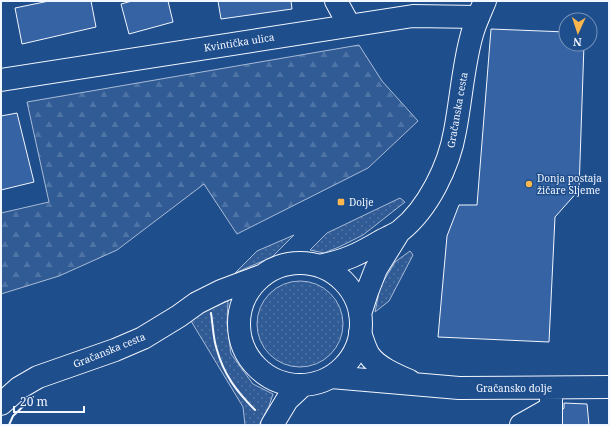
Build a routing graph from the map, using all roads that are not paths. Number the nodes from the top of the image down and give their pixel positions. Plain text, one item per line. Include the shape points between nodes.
1 (336, 1) edge
2 (482, 9) edge
3 (349, 25) junction
4 (1, 80) edge
5 (400, 230) junction
6 (319, 266) junction
7 (262, 276) junction
8 (360, 324) junction
9 (331, 377) junction
10 (420, 385) junction
11 (302, 386) junction
12 (609, 387) edge
13 (1, 404) edge
14 (551, 407) edge
15 (272, 425) edge
16 (521, 425) edge

1 - 3 main road
2 - 3 main road, Kvintička ulica
2 - 5 main road, Gračanska cesta via 471,36 448,159 436,186 420,209
3 - 4 main road, Kvintička ulica
5 - 6 main road, Gračanska cesta via 356,256
5 - 8 main road, Gračanska cesta via 376,269 367,292
6 - 7 main road via 291,264 277,267
6 - 8 main road via 339,278 352,292 357,303
7 - 11 main road via 247,292 242,304 238,319 242,346 252,363 263,374 275,380
7 - 13 main road, Gračanska cesta via 197,303 136,341 38,377 19,388
8 - 9 main road via 355,352 347,364
8 - 10 main road, Gračansko dolje via 369,354 383,367
9 - 10 main road, Gračansko dolje
9 - 11 main road via 316,384
10 - 14 main road, Gračansko dolje via 459,388
11 - 15 main road via 287,400
12 - 14 main road, Gračansko dolje
14 - 16 main road

